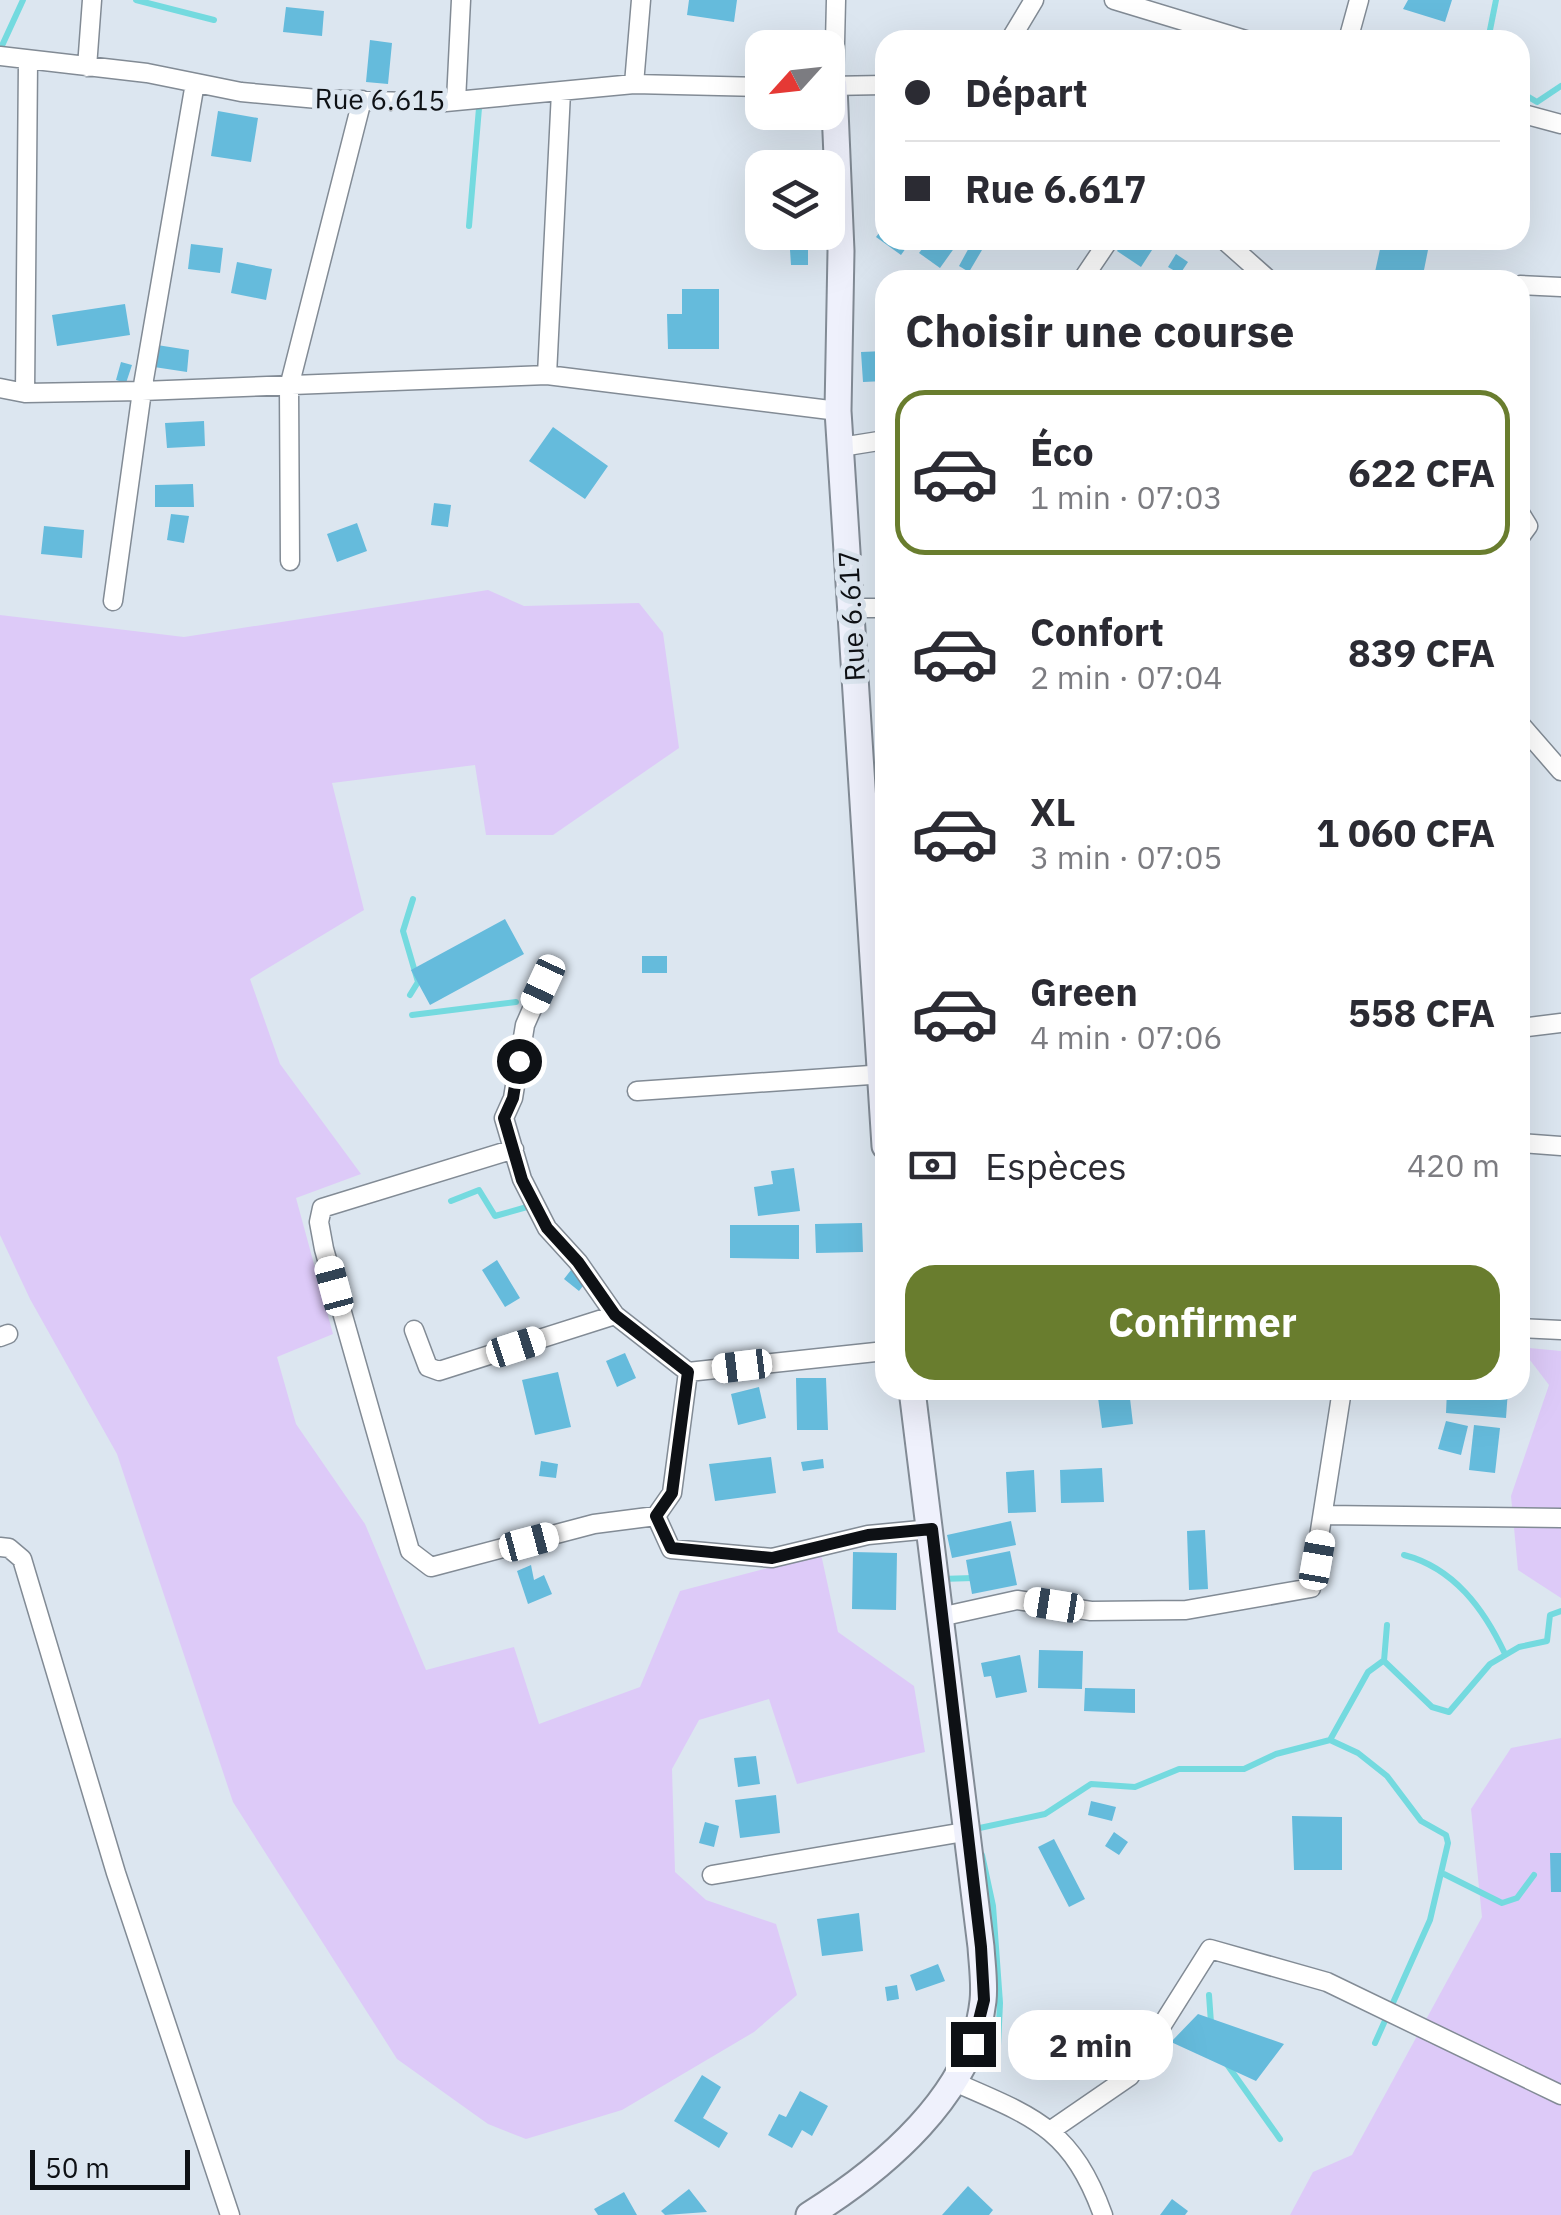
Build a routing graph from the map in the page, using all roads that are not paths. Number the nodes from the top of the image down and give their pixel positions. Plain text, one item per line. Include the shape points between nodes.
1 (92, 0) edge
2 (461, 0) edge
3 (642, 0) edge
4 (836, 0) edge
5 (1034, 0) edge
6 (1114, 0) edge
7 (1359, 0) edge
8 (834, 30) edge
9 (1016, 30) edge
10 (1213, 30) edge
11 (1351, 30) edge
12 (0, 56) edge
13 (28, 62) junction
14 (87, 67) junction
15 (195, 82) junction
16 (634, 84) junction
17 (875, 85) edge
18 (745, 86) edge
19 (845, 86) edge
20 (561, 92) junction
21 (362, 100) junction
22 (456, 101) junction
23 (1530, 115) edge
24 (1561, 124) edge
25 (834, 130) edge
26 (1235, 250) edge
27 (1256, 270) edge
28 (1530, 285) edge
29 (1561, 287) edge
30 (547, 375) junction
31 (289, 387) junction
32 (0, 388) edge
33 (142, 391) junction
34 (25, 393) junction
35 (838, 411) junction
36 (875, 442) edge
37 (840, 447) junction
38 (290, 561) dead end
39 (112, 601) dead end
40 (850, 608) junction
41 (875, 608) edge
42 (1530, 735) edge
43 (1561, 771) edge
44 (875, 972) edge
45 (543, 984) dead end
46 (1561, 1023) edge
47 (1530, 1027) edge
48 (875, 1074) edge
49 (638, 1091) dead end
50 (1530, 1144) edge
51 (1561, 1146) edge
52 (514, 1150) junction
53 (615, 1315) junction
54 (1530, 1328) edge
55 (414, 1330) dead end
56 (1561, 1330) edge
57 (875, 1353) edge
58 (688, 1372) junction
59 (913, 1400) edge
60 (1341, 1400) edge
61 (1325, 1515) junction
62 (656, 1516) junction
63 (1561, 1518) edge
64 (932, 1529) junction
65 (0, 1548) edge
66 (940, 1617) junction
67 (964, 1832) junction
68 (712, 1875) dead end
69 (952, 2080) junction
70 (1561, 2094) edge
71 (1050, 2131) junction
72 (229, 2215) edge
73 (809, 2215) edge
74 (1103, 2215) edge

1 - 14 street
2 - 22 street
3 - 16 street
4 - 8 street
5 - 9 street
6 - 10 street
7 - 11 street
12 - 13 street, Rue 6.615
13 - 14 street, Rue 6.615
13 - 34 street
14 - 15 street, Rue 6.615
15 - 21 street, Rue 6.615 via 241,92
15 - 33 street
16 - 18 street, Rue 6.615
16 - 20 street, Rue 6.615
17 - 19 street
20 - 22 street, Rue 6.615
20 - 30 street
21 - 22 street, Rue 6.615
21 - 31 street
23 - 24 street
25 - 35 street, Rue 6.617 via 842,251
26 - 27 street
28 - 29 street
30 - 31 street
30 - 35 street
31 - 33 street
31 - 38 street
32 - 34 street
33 - 34 street
33 - 39 street
35 - 37 street, Rue 6.617
36 - 37 street
37 - 40 street, Rue 6.617
40 - 41 street
40 - 44 street, Rue 6.617
42 - 43 street
45 - 52 street via 525,1025 504,1118
46 - 47 street
48 - 49 street
50 - 51 street
52 - 53 street via 547,1228
52 - 62 street via 322,1208 324,1248 410,1551 431,1567 594,1524
53 - 55 street via 438,1371 428,1367
53 - 58 street
54 - 56 street
57 - 58 street
58 - 62 street via 672,1493
59 - 64 street
60 - 61 street
61 - 63 street
61 - 66 street via 1312,1588 1186,1610 1091,1610 1018,1600
62 - 64 street via 671,1548 772,1558 868,1535
64 - 66 street
65 - 72 street via 22,1559
66 - 67 street
67 - 68 street
67 - 69 street via 984,2000 973,2044
69 - 71 street
69 - 73 street via 907,2138 857,2185
70 - 71 street via 1327,1982 1210,1949 1130,2076
71 - 74 street via 1090,2180

